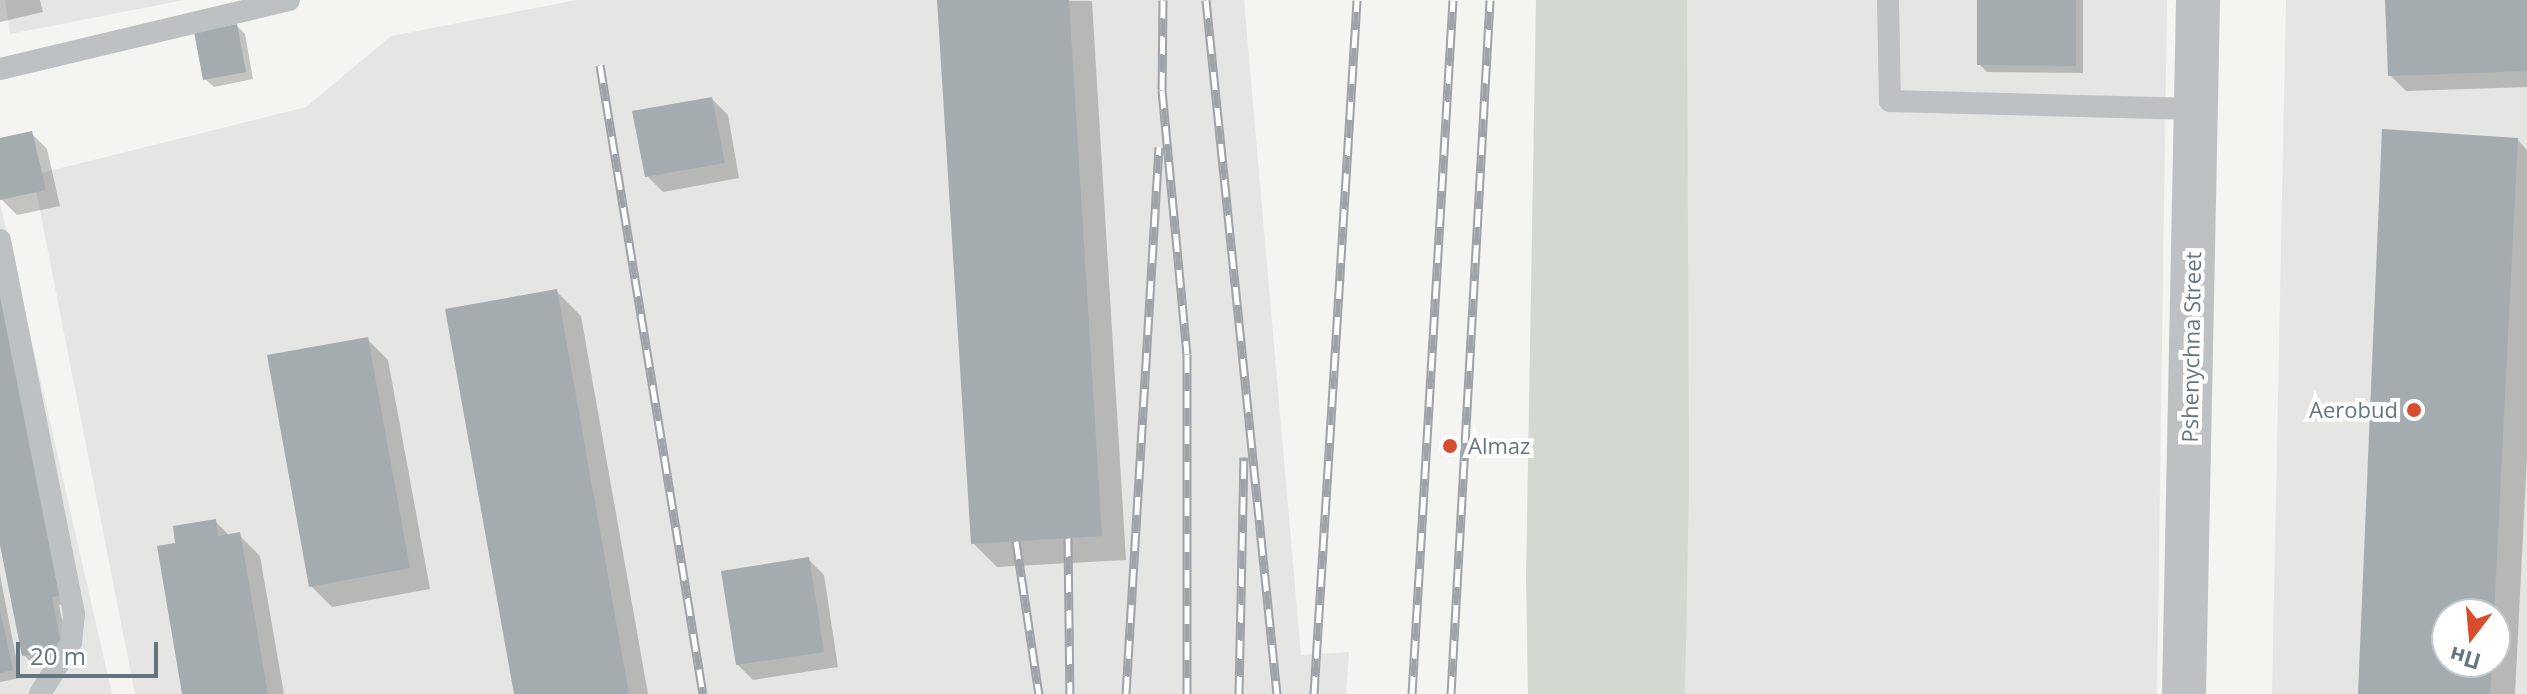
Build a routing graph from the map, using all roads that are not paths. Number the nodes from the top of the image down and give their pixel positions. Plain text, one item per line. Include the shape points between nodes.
1 (289, 0) edge
2 (1888, 0) edge
3 (2198, 0) edge
4 (0, 69) edge
5 (2196, 109) junction
6 (0, 240) edge
7 (40, 694) edge
8 (2184, 694) edge

1 - 4 lane
2 - 5 lane via 1890,101
3 - 5 street, Pshenychna Street
5 - 8 street, Pshenychna Street
6 - 7 lane via 74,614 71,643

